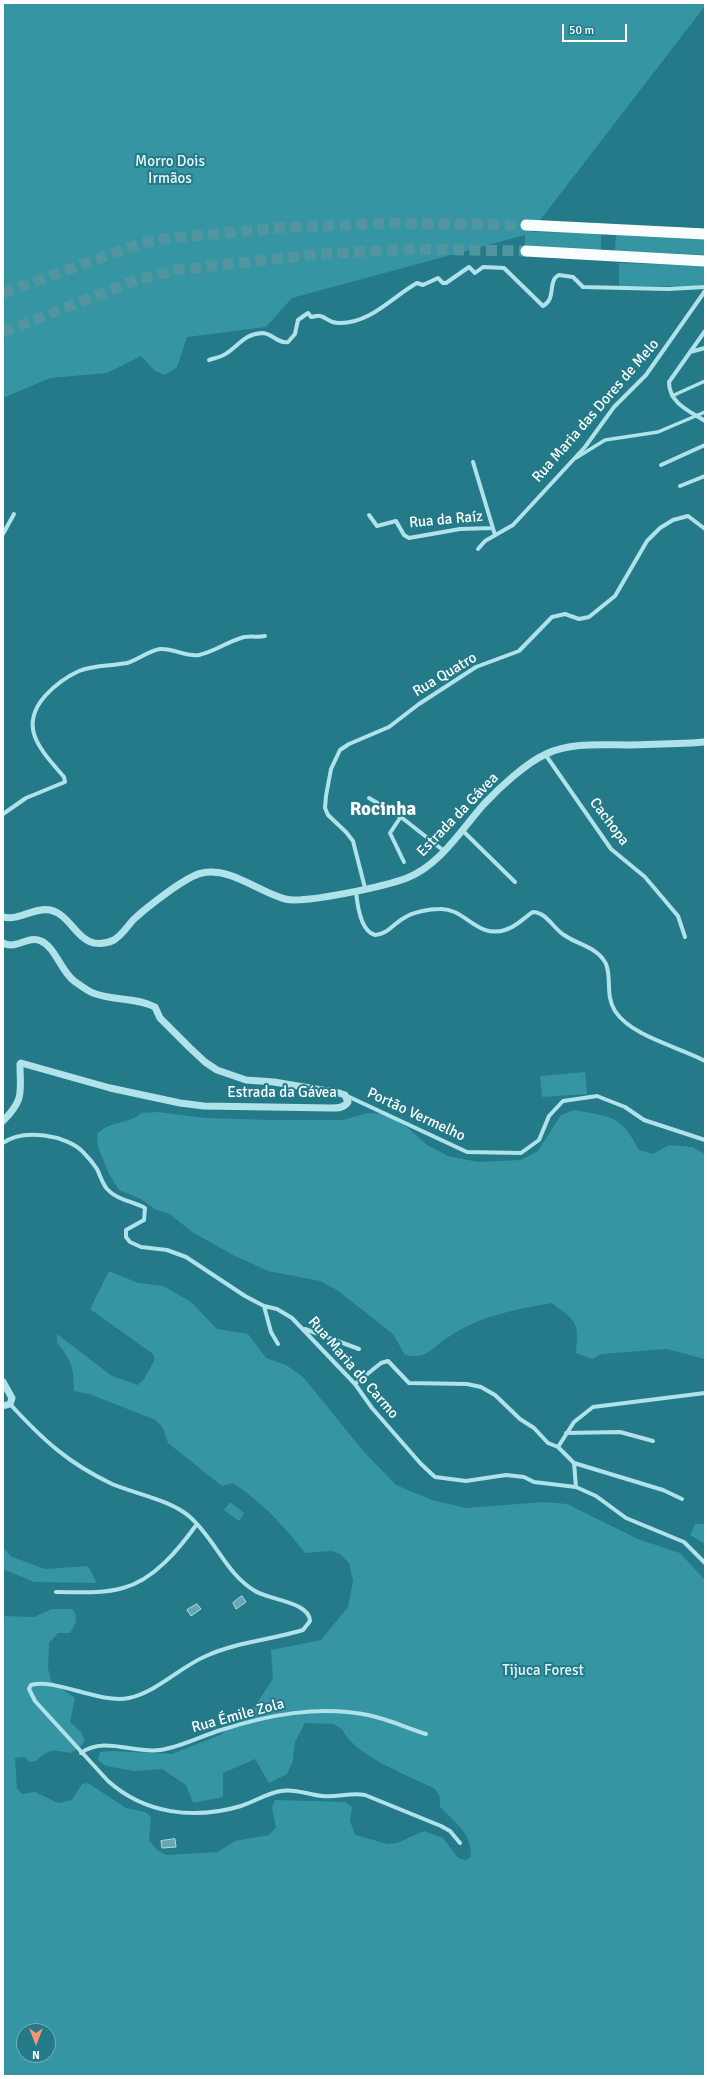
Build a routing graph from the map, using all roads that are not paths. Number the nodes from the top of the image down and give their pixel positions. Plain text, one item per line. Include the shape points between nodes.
1 (526, 225) tunnel mouth
2 (705, 234) edge
3 (526, 251) tunnel mouth
4 (705, 261) edge
5 (705, 288) edge
6 (705, 291) edge
7 (705, 330) edge
8 (705, 348) edge
9 (689, 352) junction
10 (210, 360) dead end
11 (705, 380) edge
12 (672, 396) junction
13 (705, 412) edge
14 (697, 416) junction
15 (705, 421) edge
16 (705, 445) edge
17 (570, 461) junction
18 (473, 462) dead end
19 (661, 465) dead end
20 (705, 476) edge
21 (680, 486) dead end
22 (14, 514) dead end
23 (369, 515) dead end
24 (493, 528) junction
25 (705, 528) edge
26 (3, 534) edge
27 (495, 535) junction
28 (478, 549) dead end
29 (265, 636) dead end
30 (705, 742) edge
31 (545, 754) junction
32 (368, 798) dead end
33 (404, 812) dead end
34 (3, 814) edge
35 (401, 817) junction
36 (462, 830) junction
37 (444, 851) junction
38 (404, 862) dead end
39 (515, 882) dead end
40 (365, 888) junction
41 (356, 890) junction
42 (3, 917) edge
43 (685, 937) dead end
44 (3, 943) edge
45 (705, 1061) edge
46 (345, 1095) junction
47 (3, 1121) edge
48 (705, 1140) edge
49 (3, 1143) edge
50 (264, 1306) junction
51 (303, 1329) junction
52 (278, 1344) dead end
53 (359, 1349) dead end
54 (3, 1382) edge
55 (355, 1384) junction
56 (705, 1393) edge
57 (7, 1405) edge
58 (566, 1433) junction
59 (653, 1441) dead end
60 (558, 1447) junction
61 (574, 1463) junction
62 (576, 1487) junction
63 (682, 1498) dead end
64 (197, 1524) junction
65 (705, 1562) edge
66 (56, 1592) dead end
67 (426, 1734) dead end
68 (81, 1753) junction
69 (460, 1843) dead end

1 - 2 highway
3 - 4 highway
5 - 10 street via 583,287 573,277 559,275 554,279 550,300 543,306 504,268 483,267 475,273 469,268 446,283 438,278 423,285 417,283 385,306 353,322 337,324 320,316 312,317 308,313 298,320 295,334 288,342 281,342 265,333 253,334 242,339 226,354
6 - 17 street, Rua Maria das Dores de Melo via 646,374 614,407 585,447
7 - 9 street
8 - 9 street
9 - 12 street via 670,377 669,388
11 - 12 street
12 - 14 street via 680,405
13 - 14 street
14 - 15 street
14 - 17 street via 658,432 605,440
16 - 19 street
17 - 27 street, Rua Maria das Dores de Melo via 518,520
18 - 24 street
20 - 21 street
22 - 26 street
23 - 24 street, Rua da Raíz via 376,526 396,521 408,538 460,529
24 - 27 street
25 - 40 street, Rua Quatro via 688,516 666,523 647,542 615,596 594,614 579,619 565,614 556,615 545,622 519,651 476,667 389,727 340,750 331,769 325,808 328,816 353,841
27 - 28 street, Rua Maria das Dores de Melo
29 - 34 street via 240,638 200,654 155,650 132,661 80,671 64,679 40,702 33,714 32,723 35,739 40,748 64,777 65,782 26,798
30 - 31 street, Estrada da Gávea via 594,745
31 - 36 street, Estrada da Gávea via 506,784
31 - 43 street, Cachopa via 611,849 645,877 678,916
32 - 35 street
33 - 35 street
35 - 37 street
35 - 38 street via 390,833
36 - 37 street, Estrada da Gávea
36 - 39 street
37 - 40 street, Estrada da Gávea via 420,872
40 - 41 street, Estrada da Gávea
41 - 42 street, Estrada da Gávea via 310,900 293,900 278,897 225,874 201,873 181,883 134,920 118,937 102,943 89,941 59,914 50,910 40,910 14,918
41 - 45 street via 363,920 368,931 375,935 385,932 406,917 435,910 451,911 488,932 504,930 520,923 534,912 540,913 564,936 591,949 603,960 607,968 611,1004 623,1020 663,1044
44 - 46 street, Estrada da Gávea via 13,946 30,940 48,945 73,981 92,992 141,1001 156,1008 160,1018 204,1062 233,1077
46 - 47 street, Estrada da Gávea via 348,1102 346,1105 331,1108 204,1106 143,1096 21,1063 21,1091 18,1101 14,1110
46 - 48 street, Portão Vermelho via 467,1152 521,1153 539,1140 549,1116 563,1101 598,1096 625,1107 644,1120
49 - 50 street, Rua Maria do Carmo via 18,1135 33,1134 72,1144 83,1152 96,1168 107,1189 123,1200 145,1208 144,1220 126,1230 126,1238 130,1242 186,1257
50 - 51 street, Rua Maria do Carmo via 285,1313
50 - 52 street via 271,1332
51 - 53 street
51 - 55 street, Rua Maria do Carmo
54 - 57 street via 11,1395
55 - 60 street via 381,1363 388,1361 408,1383 467,1384 481,1387 495,1395 548,1443
55 - 62 street, Rua Maria do Carmo via 372,1408 435,1477 466,1481 506,1476 524,1477 534,1482
56 - 58 street via 593,1407 574,1422
57 - 64 street via 42,1438 84,1468 112,1484 180,1509
58 - 59 street via 620,1432
58 - 60 street
60 - 61 street
61 - 62 street
61 - 63 street
62 - 65 street, Rua Maria do Carmo via 596,1496 626,1518 684,1542
64 - 66 street via 175,1553 136,1583 105,1591
64 - 68 street via 230,1569 247,1587 305,1610 310,1621 303,1630 224,1648 204,1656 129,1698 115,1699 53,1686 31,1686 29,1690 35,1701
67 - 68 street, Rua Émile Zola via 368,1715 301,1712 247,1722 162,1750 146,1752 95,1745
68 - 69 street via 120,1792 148,1807 194,1813 228,1810 282,1790 329,1796 355,1793 441,1826 450,1831

